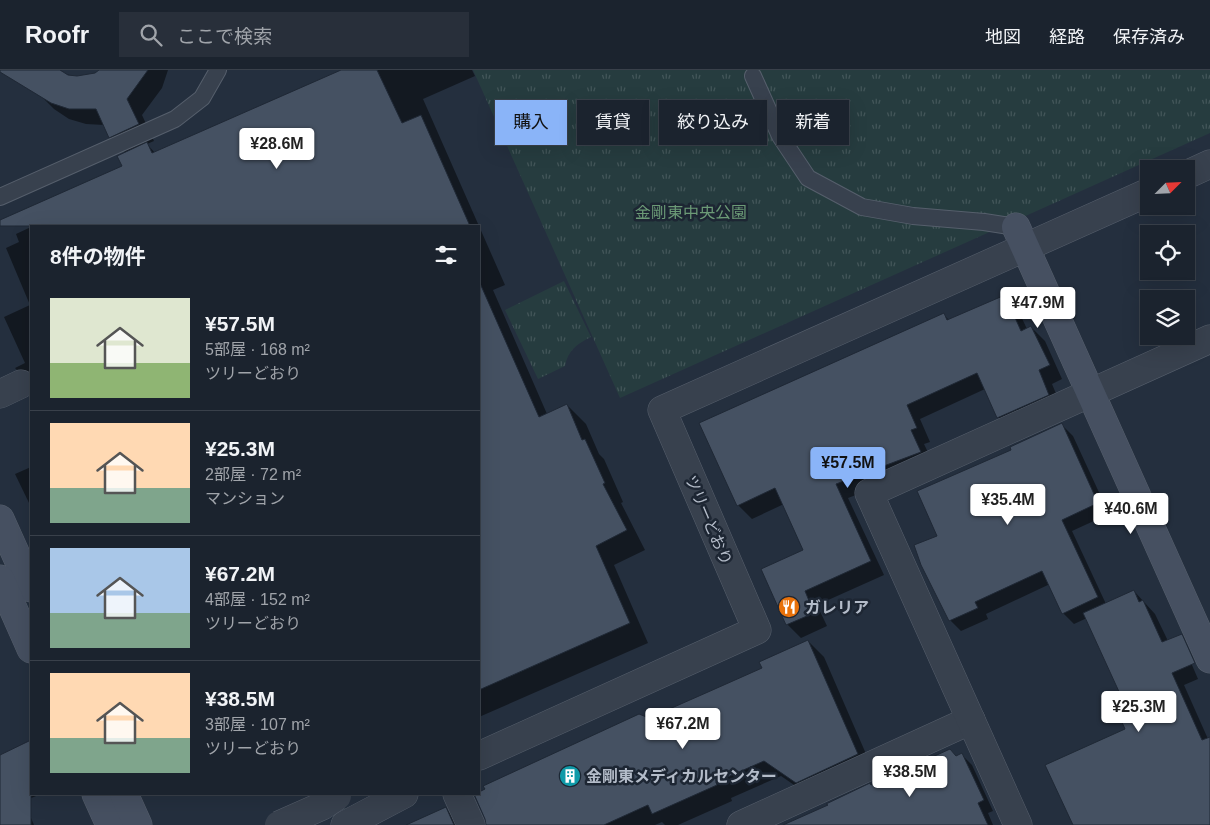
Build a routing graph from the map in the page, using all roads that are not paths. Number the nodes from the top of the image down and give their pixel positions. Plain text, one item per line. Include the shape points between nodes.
1 (218, 70) edge
2 (754, 76) dead end
3 (1210, 164) edge
4 (1195, 171) edge
5 (1140, 195) edge
6 (0, 197) edge
7 (1020, 238) junction
8 (1210, 339) edge
9 (1090, 393) junction
10 (0, 519) edge
11 (0, 579) edge
12 (30, 586) edge
13 (30, 647) edge
14 (1210, 659) edge
15 (971, 720) junction
16 (480, 756) edge
17 (96, 795) edge
18 (124, 795) edge
19 (337, 795) edge
20 (338, 795) edge
21 (402, 795) edge
22 (456, 795) edge
23 (346, 824) edge
24 (110, 825) edge
25 (138, 825) edge
26 (279, 825) edge
27 (471, 825) edge
28 (741, 825) edge
29 (1018, 825) edge

1 - 6 lane via 202,98 175,119
2 - 7 lane via 780,136 808,178 862,207 913,216 984,222
3 - 4 street
5 - 7 street
7 - 9 street
7 - 16 street, ツリーどおり via 662,410 757,630
8 - 9 street
9 - 14 street
9 - 15 street via 869,493
10 - 12 street
11 - 13 street
15 - 28 street
15 - 29 street
17 - 24 street
18 - 25 street
19 - 26 street, bridge via 322,806
20 - 23 street
21 - 23 street
22 - 27 street

